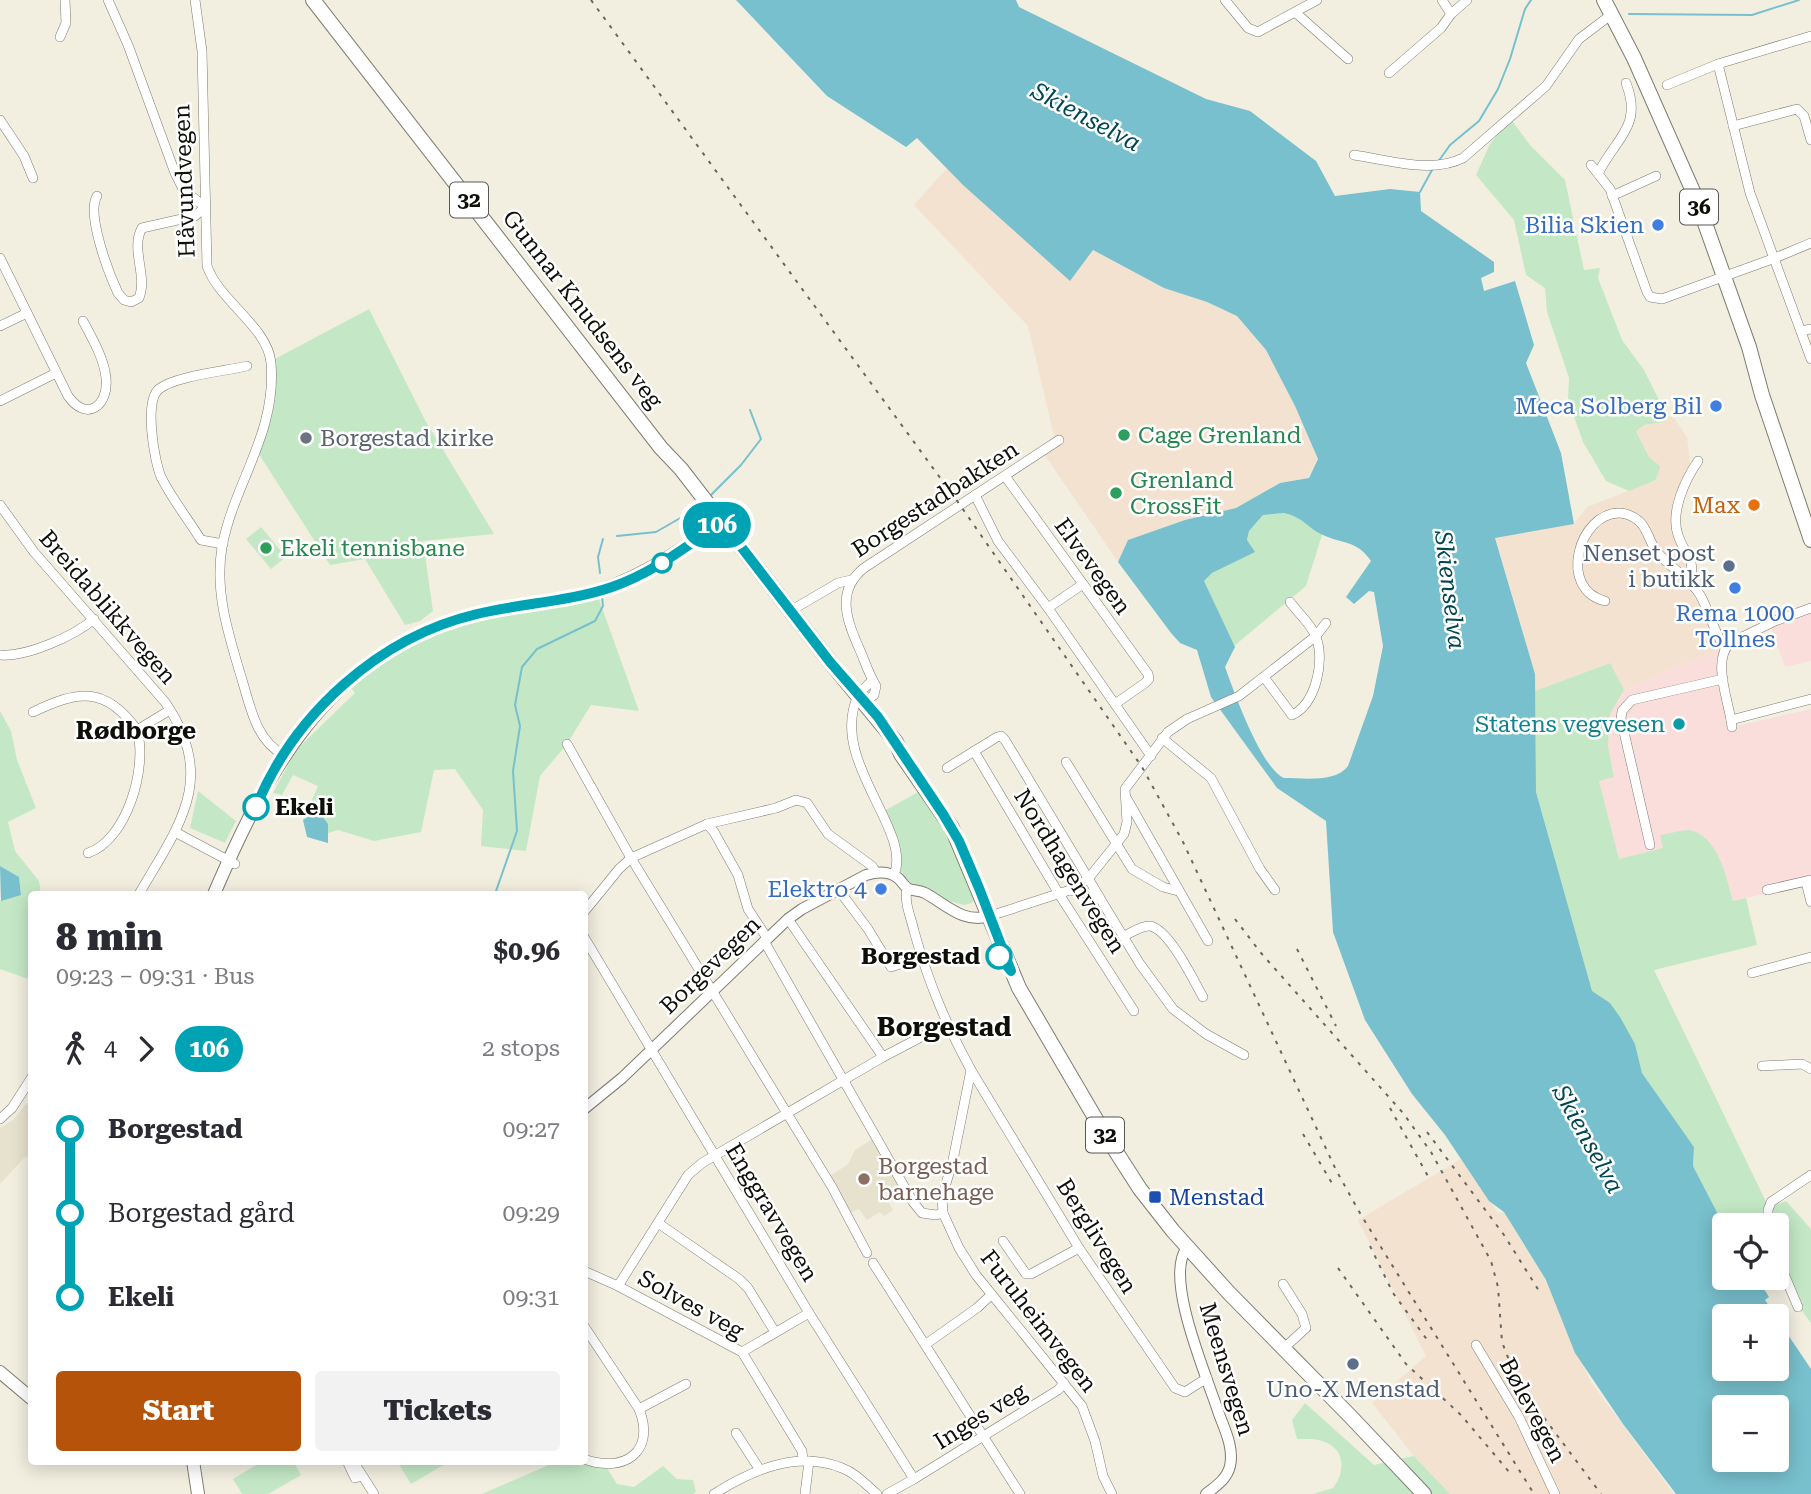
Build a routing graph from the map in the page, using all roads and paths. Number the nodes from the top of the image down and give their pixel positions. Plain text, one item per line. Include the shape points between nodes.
1 (65, 0) edge
2 (195, 0) edge
3 (313, 0) edge
4 (1225, 0) edge
5 (1317, 0) edge
6 (1442, 0) edge
7 (1467, 0) edge
8 (1604, 0) edge
9 (109, 1) edge
10 (1296, 13) junction
11 (1451, 14) junction
12 (1612, 14) junction
13 (1811, 36) edge
14 (60, 37) dead end
15 (1348, 59) dead end
16 (1718, 64) junction
17 (1389, 73) dead end
18 (1626, 83) dead end
19 (1667, 85) dead end
20 (0, 120) edge
21 (1733, 126) junction
22 (1811, 140) edge
23 (1354, 155) dead end
24 (1591, 165) dead end
25 (1599, 173) junction
26 (1656, 176) dead end
27 (33, 178) dead end
28 (97, 196) dead end
29 (1612, 196) junction
30 (205, 207) junction
31 (1811, 243) edge
32 (0, 258) edge
33 (1775, 258) junction
34 (1719, 277) junction
35 (27, 313) junction
36 (83, 321) dead end
37 (0, 326) edge
38 (1811, 329) edge
39 (1801, 331) junction
40 (1811, 359) edge
41 (247, 366) dead end
42 (56, 373) junction
43 (0, 401) edge
44 (1059, 440) dead end
45 (1698, 461) dead end
46 (1787, 463) junction
47 (1005, 476) junction
48 (975, 495) junction
49 (0, 505) edge
50 (1811, 515) edge
51 (718, 525) junction
52 (1811, 540) edge
53 (223, 544) junction
54 (851, 580) junction
55 (1690, 582) junction
56 (1083, 584) junction
57 (1605, 601) dead end
58 (1811, 601) edge
59 (1290, 602) dead end
60 (797, 607) dead end
61 (1048, 608) junction
62 (1811, 608) edge
63 (1794, 612) junction
64 (94, 619) junction
65 (1326, 623) dead end
66 (1316, 636) junction
67 (1725, 648) junction
68 (0, 656) edge
69 (1264, 677) junction
70 (1723, 679) junction
71 (1811, 699) edge
72 (858, 703) junction
73 (1115, 704) junction
74 (170, 710) junction
75 (33, 712) dead end
76 (137, 730) junction
77 (1162, 738) junction
78 (567, 744) dead end
79 (974, 751) junction
80 (284, 755) junction
81 (1151, 756) junction
82 (1066, 762) dead end
83 (947, 768) dead end
84 (1125, 794) junction
85 (706, 824) junction
86 (175, 832) junction
87 (1116, 844) junction
88 (1650, 845) dead end
89 (88, 853) dead end
90 (631, 859) junction
91 (232, 863) junction
92 (876, 872) junction
93 (894, 875) junction
94 (1088, 879) junction
95 (1809, 881) edge
96 (907, 889) junction
97 (838, 890) junction
98 (1070, 890) junction
99 (1275, 890) dead end
100 (1767, 890) dead end
101 (141, 891) edge
102 (216, 891) edge
103 (224, 891) edge
104 (1178, 891) junction
105 (1059, 894) junction
106 (1101, 900) junction
107 (1811, 902) edge
108 (588, 907) edge
109 (986, 917) junction
110 (788, 919) junction
111 (1124, 936) junction
112 (765, 939) junction
113 (1208, 941) dead end
114 (588, 944) edge
115 (921, 957) junction
116 (1811, 957) edge
117 (1752, 973) dead end
118 (712, 993) junction
119 (1203, 997) dead end
120 (1134, 1012) dead end
121 (946, 1024) junction
122 (652, 1049) junction
123 (1244, 1055) dead end
124 (883, 1057) junction
125 (1762, 1066) dead end
126 (1811, 1069) edge
127 (971, 1070) junction
128 (844, 1081) junction
129 (28, 1085) edge
130 (588, 1105) edge
131 (787, 1114) junction
132 (0, 1119) edge
133 (715, 1156) junction
134 (1811, 1175) edge
135 (943, 1213) junction
136 (1768, 1213) edge
137 (658, 1223) junction
138 (1003, 1241) dead end
139 (1079, 1248) junction
140 (1187, 1248) junction
141 (867, 1253) dead end
142 (873, 1263) dead end
143 (588, 1273) edge
144 (1283, 1284) dead end
145 (618, 1286) junction
146 (1789, 1286) edge
147 (991, 1295) junction
148 (1798, 1307) dead end
149 (809, 1313) junction
150 (588, 1332) edge
151 (775, 1332) junction
152 (926, 1344) junction
153 (1287, 1345) junction
154 (1476, 1345) dead end
155 (741, 1352) junction
156 (0, 1372) edge
157 (1207, 1378) junction
158 (1064, 1383) junction
159 (686, 1384) dead end
160 (28, 1396) edge
161 (639, 1409) junction
162 (736, 1433) dead end
163 (982, 1437) junction
164 (588, 1460) edge
165 (806, 1460) junction
166 (194, 1465) edge
167 (349, 1465) edge
168 (355, 1465) edge
169 (760, 1470) junction
170 (362, 1476) junction
171 (914, 1479) junction
172 (198, 1494) edge
173 (374, 1494) edge
174 (714, 1494) edge
175 (805, 1494) edge
176 (877, 1494) edge
177 (887, 1494) edge
178 (1020, 1494) edge
179 (1112, 1494) edge
180 (1206, 1494) edge
181 (1424, 1494) edge
182 (1555, 1494) edge

1 - 14 street via 66,21
2 - 30 street, Håvundvegen via 202,51
3 - 51 main road, Gunnar Knudsens veg / 32
4 - 10 street via 1253,32
5 - 10 street
6 - 11 street
7 - 11 street
8 - 12 main road, 36
9 - 30 street via 175,173 183,189
10 - 15 street
11 - 17 street
12 - 23 street via 1579,39 1546,86 1463,158 1433,166
12 - 34 main road, 36 via 1696,198
13 - 16 street
16 - 19 street
16 - 21 street
18 - 25 street via 1631,121
20 - 27 street
21 - 22 street via 1797,109
21 - 33 street
24 - 25 street
25 - 29 street
26 - 29 street
28 - 30 street via 99,240 118,293 131,302 141,294 138,246 142,228 195,216
29 - 34 street via 1650,297 1662,299
30 - 53 street, Håvundvegen via 209,272 258,334 271,361 267,420
31 - 33 street
32 - 35 street
33 - 34 street
33 - 39 street
34 - 46 main road, 36 via 1749,347
35 - 37 street
35 - 42 street
36 - 42 street via 104,367 103,400 93,409 80,409
38 - 39 street
39 - 40 street
41 - 53 street via 172,382 159,389 153,401 157,466 165,485 201,540
42 - 43 street
44 - 47 street, Borgestadbakken
45 - 55 street via 1682,492 1675,522 1693,564
46 - 50 main road, 36
46 - 52 main road, 36
47 - 48 street, Borgestadbakken
47 - 56 street, Elvevegen
48 - 54 street, Borgestadbakken
48 - 61 street via 998,541
49 - 64 street, Breidablikkvegen via 34,552
51 - 72 main road, Gunnar Knudsens veg / 32
51 - 80 main road via 655,567 611,587 476,614 412,638 346,682
53 - 80 street, Håvundvegen via 220,592 237,662 258,728 271,747
54 - 60 street
54 - 72 street, Borgestadbakken via 847,620 876,686 876,691
55 - 57 street via 1655,550 1640,522 1628,515 1612,515 1591,530 1577,561 1587,594
55 - 67 street
56 - 61 street
56 - 73 street, Elvevegen via 1148,674 1149,679
58 - 63 street
59 - 66 street
61 - 73 street
62 - 63 street
63 - 67 street
64 - 68 street via 77,633
64 - 74 street, Breidablikkvegen
65 - 66 street
66 - 69 street
66 - 69 street via 1318,675 1314,692 1300,711 1293,715
67 - 70 street
69 - 77 street
70 - 71 street via 1732,723
70 - 88 street via 1632,699 1622,711
72 - 93 street via 851,726 855,750 893,843 897,856
72 - 109 main road, Gunnar Knudsens veg / 32 via 896,741 952,828
73 - 81 street
74 - 76 street
74 - 86 street, Breidablikkvegen via 182,729 191,766 185,811
75 - 76 street via 68,697 89,695 106,701
76 - 89 street via 136,791 110,838
77 - 81 street
77 - 99 street via 1211,778
78 - 90 street
79 - 83 street
79 - 94 street via 997,737 1005,740
79 - 105 street, Nordhagenvegen
80 - 91 main road
81 - 84 street via 1131,779
82 - 87 street
84 - 87 street via 1126,828
84 - 104 street
85 - 90 street
85 - 92 street via 801,800 828,834
85 - 112 street via 738,875 744,902
86 - 91 street
86 - 101 street, Breidablikkvegen
87 - 94 street
87 - 104 street via 1137,873
90 - 108 street
90 - 118 street
91 - 102 main road
91 - 103 main road
92 - 93 street
92 - 97 street, Borgevegen
93 - 96 street
94 - 98 street
94 - 106 street
95 - 100 street
95 - 107 street
96 - 109 street via 924,893 968,918
96 - 115 street
97 - 110 street, Borgevegen
97 - 115 street via 891,967
98 - 105 street
98 - 106 street
104 - 113 street
105 - 109 street
105 - 120 street, Nordhagenvegen
106 - 111 street
109 - 140 main road, Gunnar Knudsens veg / 32 via 999,956 1070,1076 1128,1171
110 - 112 street, Borgevegen
110 - 124 street
111 - 119 street via 1153,927 1172,943
111 - 123 street via 1173,1009
112 - 118 street, Borgevegen
112 - 128 street
114 - 122 street, Enggravvegen
115 - 121 street
116 - 117 street
118 - 122 street, Borgevegen
118 - 131 street
121 - 124 street
121 - 127 street, Berglivegen
122 - 130 street, Borgevegen
122 - 133 street, Enggravvegen
124 - 128 street
125 - 126 street via 1792,1063
127 - 135 street via 942,1197
127 - 139 street, Berglivegen
128 - 131 street
128 - 135 street via 913,1202 922,1213
129 - 132 street
131 - 133 street
131 - 141 street
133 - 137 street via 688,1175
133 - 149 street, Enggravvegen
134 - 136 street via 1771,1202
135 - 147 street, Furuheimvegen via 959,1248
137 - 145 street
137 - 151 street via 748,1287
138 - 139 street via 1026,1274
139 - 157 street, Berglivegen via 1175,1388 1185,1392
140 - 153 main road, Gunnar Knudsens veg / 32
140 - 157 street, Meensvegen via 1179,1266 1184,1306
142 - 152 street
143 - 145 street, Solves veg
144 - 153 street via 1306,1328
145 - 155 street, Solves veg
146 - 148 street
147 - 152 street
147 - 158 street, Furuheimvegen
149 - 151 street
149 - 171 street, Enggravvegen
150 - 161 street
151 - 155 street
152 - 163 street
153 - 181 main road, Gunnar Knudsens veg / 32
154 - 182 street, Bølevegen via 1519,1417
155 - 165 street, Solves veg
156 - 160 main road
157 - 180 street, Meensvegen via 1231,1458 1227,1475
158 - 163 street, Inges veg
158 - 179 street, Furuheimvegen via 1085,1413
159 - 161 street
161 - 164 street via 645,1434 638,1451 624,1462
162 - 169 street
163 - 171 street, Inges veg
163 - 178 street
165 - 169 street
165 - 175 street
165 - 176 street via 842,1468
166 - 172 main road
167 - 170 street via 355,1478
168 - 170 street
169 - 174 street
170 - 173 street
171 - 177 street

